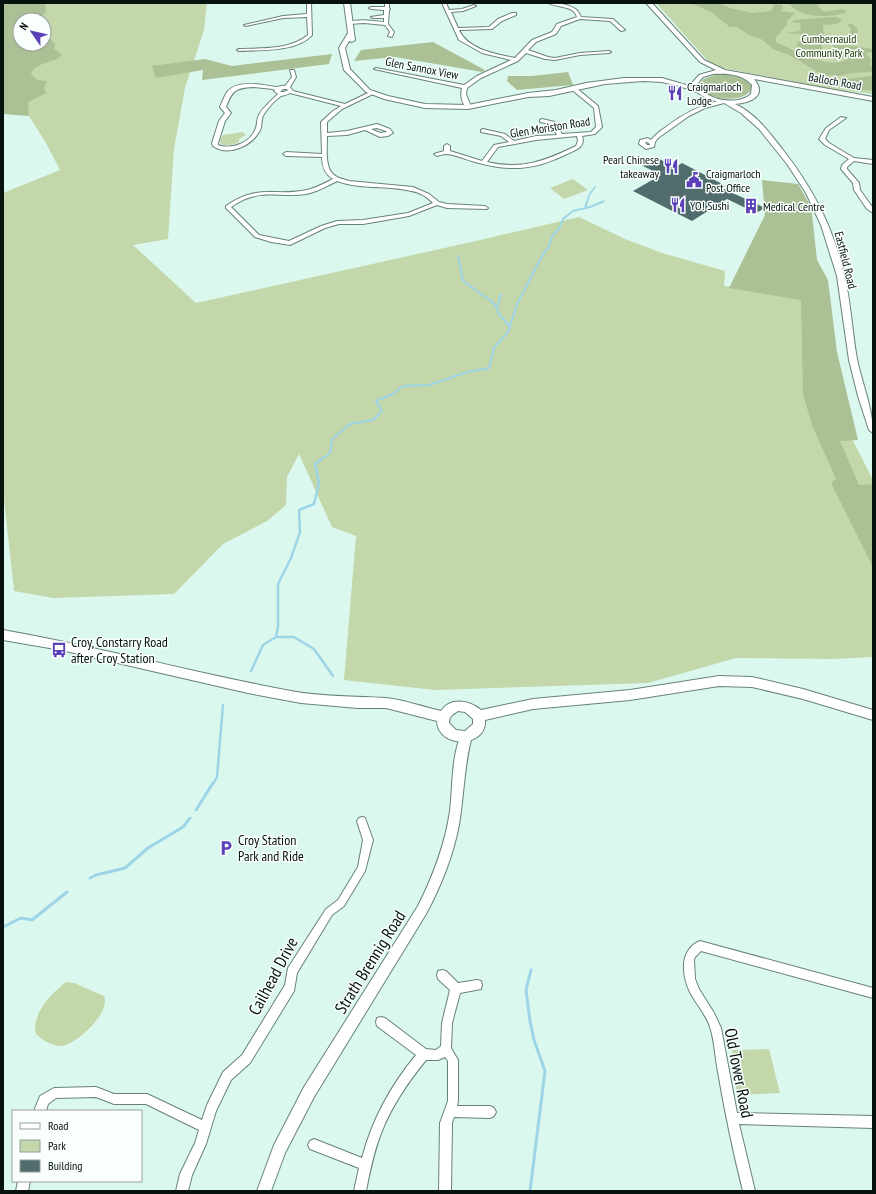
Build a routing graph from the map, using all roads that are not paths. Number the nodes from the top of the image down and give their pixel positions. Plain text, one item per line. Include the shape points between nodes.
1 (309, 3) edge
2 (347, 3) edge
3 (388, 3) edge
4 (444, 3) edge
5 (550, 3) edge
6 (648, 3) edge
7 (573, 5) dead end
8 (474, 6) dead end
9 (567, 7) junction
10 (371, 8) dead end
11 (388, 9) junction
12 (448, 11) junction
13 (514, 14) dead end
14 (310, 15) junction
15 (387, 16) junction
16 (373, 17) dead end
17 (579, 18) junction
18 (349, 23) junction
19 (386, 24) junction
20 (246, 25) dead end
21 (456, 30) junction
22 (623, 30) dead end
23 (350, 33) junction
24 (390, 36) dead end
25 (239, 50) dead end
26 (525, 50) junction
27 (609, 52) dead end
28 (344, 60) junction
29 (516, 60) junction
30 (702, 61) junction
31 (376, 69) dead end
32 (292, 71) dead end
33 (731, 72) junction
34 (741, 75) junction
35 (700, 77) junction
36 (669, 81) junction
37 (792, 85) junction
38 (465, 87) junction
39 (573, 88) junction
40 (757, 88) junction
41 (289, 90) junction
42 (280, 91) junction
43 (372, 93) junction
44 (701, 93) junction
45 (873, 99) edge
46 (748, 100) junction
47 (724, 102) junction
48 (345, 105) junction
49 (468, 107) junction
50 (696, 109) junction
51 (752, 116) junction
52 (843, 118) dead end
53 (560, 119) dead end
54 (542, 121) dead end
55 (553, 123) junction
56 (367, 129) dead end
57 (483, 131) dead end
58 (579, 134) junction
59 (325, 135) junction
60 (561, 136) junction
61 (512, 142) junction
62 (652, 142) dead end
63 (286, 154) dead end
64 (437, 154) dead end
65 (325, 156) junction
66 (853, 159) junction
67 (484, 162) junction
68 (873, 162) edge
69 (337, 179) junction
70 (437, 203) junction
71 (484, 208) dead end
72 (873, 211) edge
73 (873, 430) edge
74 (3, 635) edge
75 (873, 715) edge
76 (478, 716) junction
77 (443, 717) junction
78 (466, 736) junction
79 (362, 821) dead end
80 (442, 975) dead end
81 (477, 985) dead end
82 (456, 988) junction
83 (873, 993) edge
84 (381, 1022) dead end
85 (446, 1049) junction
86 (424, 1054) junction
87 (40, 1110) edge
88 (450, 1111) junction
89 (490, 1112) dead end
90 (732, 1118) junction
91 (873, 1122) edge
92 (204, 1127) junction
93 (314, 1145) dead end
94 (366, 1165) junction
95 (182, 1191) edge
96 (264, 1191) edge
97 (360, 1191) edge
98 (445, 1191) edge
99 (749, 1191) edge

1 - 14 street
2 - 18 street
3 - 11 street
4 - 12 street
5 - 9 street
6 - 30 street
7 - 9 street
8 - 12 street
9 - 17 street via 577,11
10 - 11 street
11 - 15 street
12 - 21 street
13 - 21 street via 490,28
14 - 20 street via 283,17
14 - 25 street via 310,35 304,41 290,45
15 - 16 street
15 - 19 street
17 - 22 street via 611,20
17 - 26 street via 559,25 554,33 534,41
18 - 19 street
18 - 23 street
19 - 24 street via 392,32
21 - 29 street via 461,39 480,50
23 - 28 street via 352,41
23 - 28 street via 342,48
26 - 27 street via 555,59
26 - 29 street
28 - 43 street via 353,79
29 - 38 street via 479,77
30 - 33 street via 712,67
30 - 35 street via 703,71
31 - 38 street, Glen Sannox View
32 - 41 street via 294,77
33 - 34 street
33 - 35 street via 712,72
34 - 37 street
34 - 40 street
35 - 36 street via 686,81
35 - 44 street via 695,83
36 - 39 street via 613,80
36 - 44 street, Eastfield Road via 686,85
37 - 40 street
37 - 45 street, Balloch Road
38 - 49 street via 463,94
39 - 49 street via 527,99 506,99
39 - 58 street, Glen Moriston Road via 594,105 599,127 593,133
40 - 46 street via 756,93
41 - 42 street
41 - 48 street
42 - 42 street via 260,117 258,131 237,148 225,149 216,146 222,121 228,113 223,107 230,92 237,87 266,85
43 - 48 street
43 - 49 street via 425,106
44 - 47 street, Eastfield Road
44 - 50 street via 702,102
46 - 47 street
46 - 51 street, Eastfield Road
47 - 50 street
47 - 51 street, Eastfield Road
48 - 59 street via 324,122
50 - 62 street
51 - 73 street, Eastfield Road via 795,170 820,213 840,276 854,363
52 - 66 street via 827,129 822,139
53 - 55 street
54 - 55 street
55 - 60 street
56 - 59 street
57 - 61 street via 496,130
58 - 60 street, Glen Moriston Road
58 - 67 street via 582,140 578,147 535,165 507,167
59 - 65 street
60 - 61 street, Glen Moriston Road
61 - 67 street, Glen Moriston Road via 496,146
63 - 65 street
64 - 67 street via 447,149
65 - 69 street via 324,165 329,174
66 - 68 street
66 - 72 street via 844,166 844,169
69 - 70 street via 348,183 413,189
69 - 70 street via 304,192 248,194 228,207 257,236 290,243 340,222 363,222 403,216
70 - 71 street
74 - 77 main road via 61,645 301,698 358,704 386,703
75 - 76 main road via 752,682 719,681 630,695 533,704
76 - 77 main road via 471,708 462,706 451,708
76 - 78 main road via 477,728
77 - 78 main road via 443,724 449,733 460,737
78 - 96 street, Strath Brennig Road via 461,751 451,837 435,884 422,910 309,1092 278,1150
79 - 92 street, Cailhead Drive via 368,840 362,868 341,903 328,912 292,972 290,987 246,1059 227,1076
80 - 82 street
81 - 82 street
82 - 85 street via 447,1023
83 - 90 street, Old Tower Road via 700,946 695,948 690,960 691,985 714,1024
84 - 86 street
85 - 86 street via 438,1055
85 - 88 street via 453,1060 453,1101
86 - 94 street via 410,1071 380,1121
87 - 92 street via 44,1100 54,1093 96,1092 114,1098 146,1099
88 - 89 street
88 - 98 street via 446,1123
90 - 91 street
90 - 99 street, Old Tower Road
92 - 95 street, Cailhead Drive
93 - 94 street
94 - 97 street

